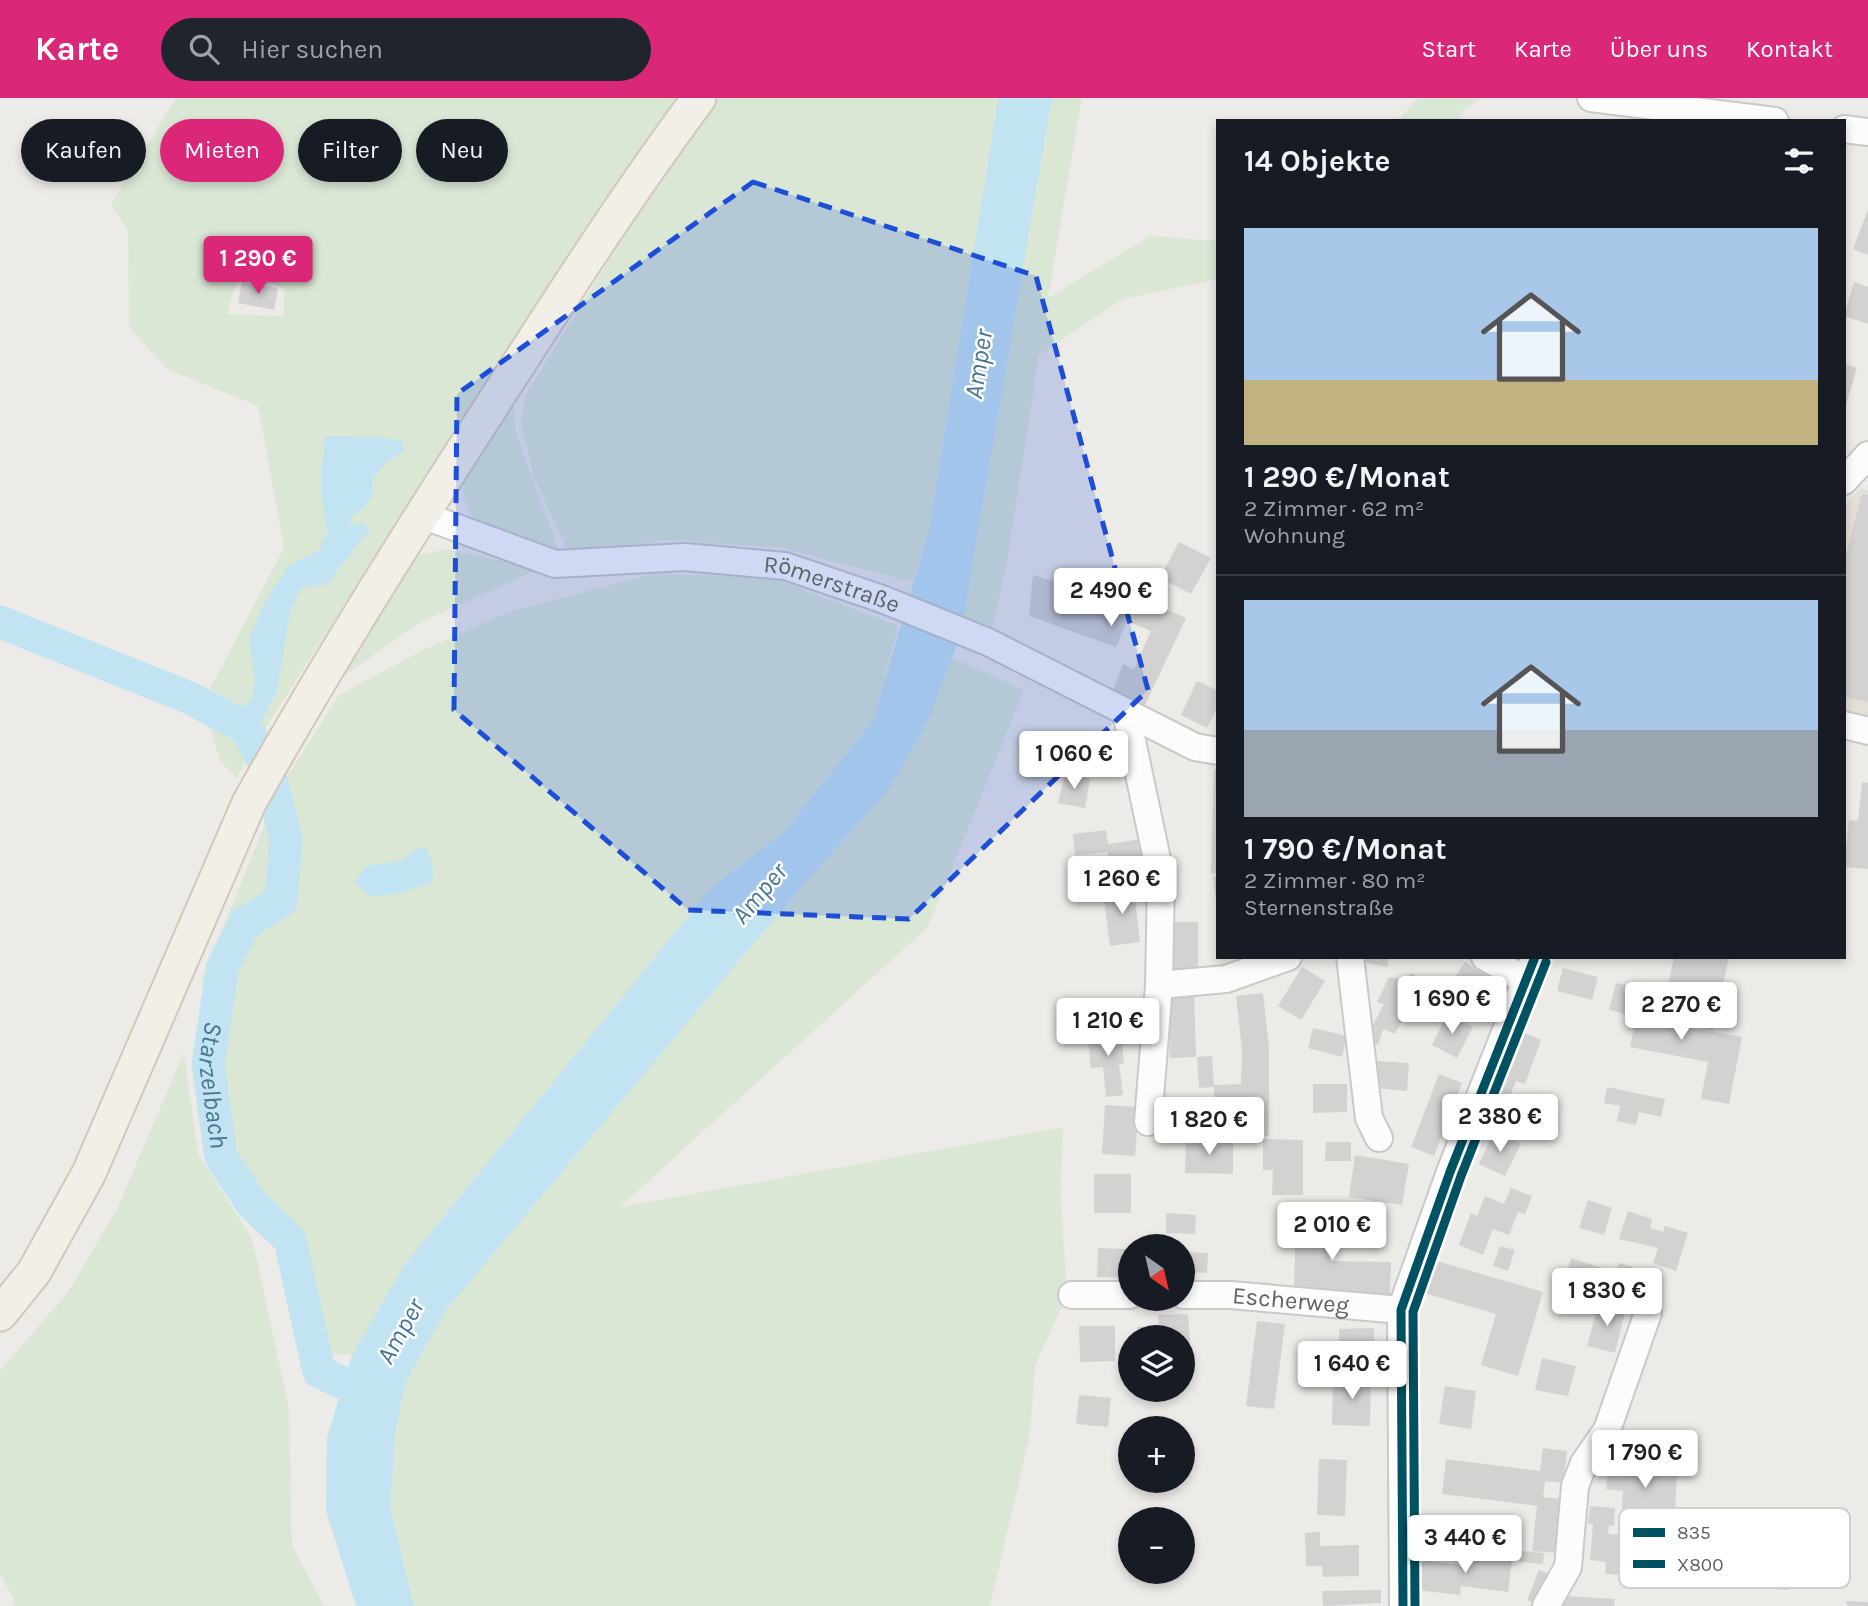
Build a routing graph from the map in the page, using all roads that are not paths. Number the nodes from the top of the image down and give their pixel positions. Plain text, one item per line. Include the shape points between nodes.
1 (699, 98) edge
2 (1591, 98) edge
3 (1759, 119) edge
4 (1846, 129) edge
5 (1868, 132) edge
6 (1868, 454) edge
7 (1846, 479) edge
8 (422, 515) junction
9 (1126, 713) junction
10 (1846, 726) edge
11 (1868, 732) edge
12 (1216, 751) edge
13 (1282, 959) edge
14 (1350, 959) edge
15 (1492, 959) edge
16 (1530, 969) edge
17 (1159, 985) junction
18 (1148, 1122) dead end
19 (1379, 1138) dead end
20 (1118, 1294) edge
21 (1072, 1295) dead end
22 (1195, 1295) edge
23 (1401, 1310) junction
24 (1648, 1313) dead end
25 (0, 1314) edge
26 (1403, 1606) edge
27 (1546, 1606) edge

1 - 8 main road via 616,212
2 - 3 street
4 - 5 street
6 - 7 street
8 - 9 street, Römerstraße via 555,564 685,557 785,566 988,642
8 - 25 main road via 360,610 265,774 89,1173 34,1272
9 - 12 street, Römerstraße via 1195,747
9 - 17 street via 1161,878
10 - 11 street
13 - 17 street via 1226,979
14 - 19 street via 1369,1118
15 - 16 street
16 - 23 street
17 - 18 street
20 - 21 street
22 - 23 street, Escherweg
23 - 26 street
24 - 27 street via 1607,1430 1584,1463 1575,1486 1568,1567

